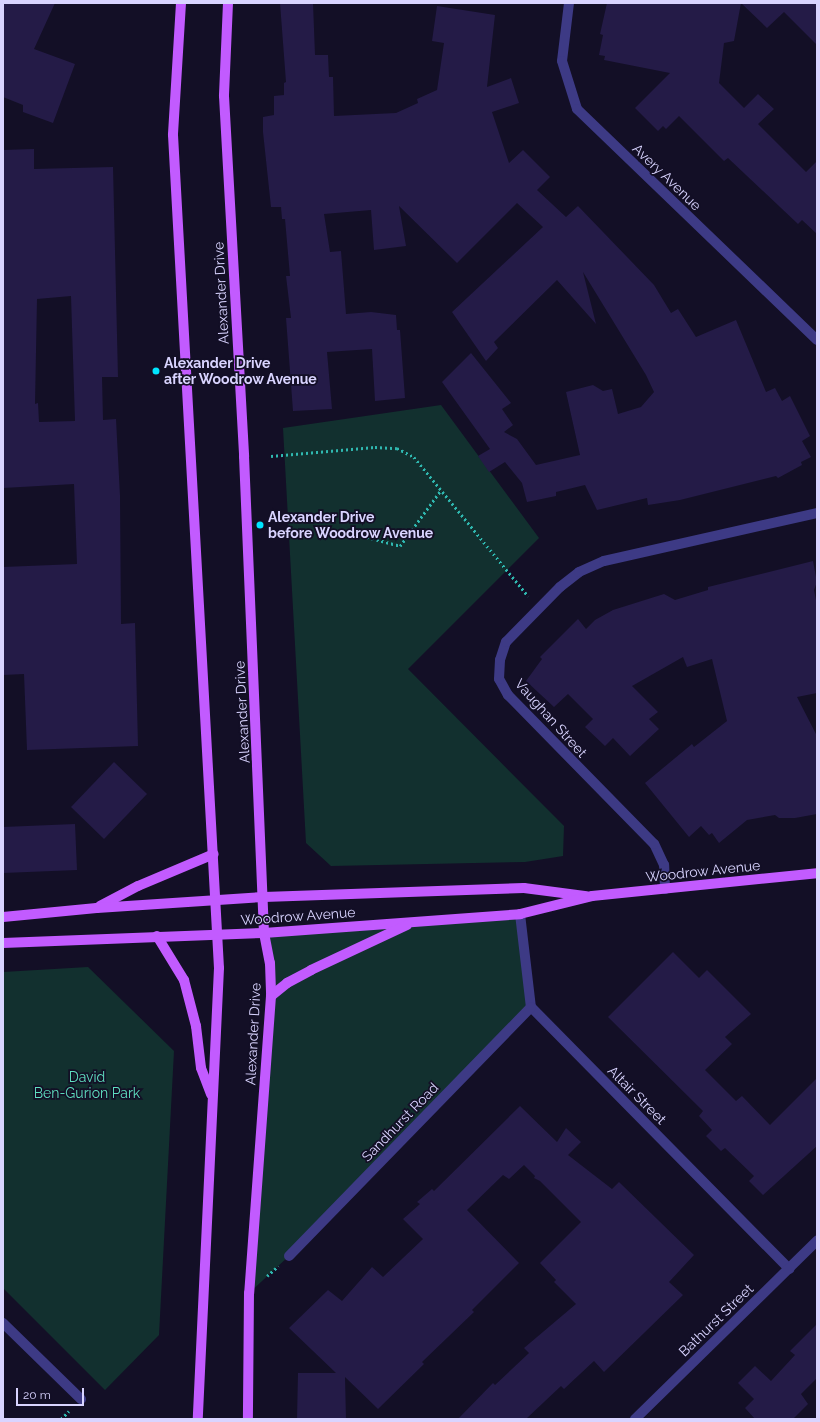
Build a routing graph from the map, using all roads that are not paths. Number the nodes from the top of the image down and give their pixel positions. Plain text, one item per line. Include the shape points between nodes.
1 (181, 3) edge
2 (228, 3) edge
3 (569, 3) edge
4 (817, 340) edge
5 (817, 513) edge
6 (214, 854) junction
7 (817, 874) edge
8 (665, 889) junction
9 (592, 896) junction
10 (264, 897) junction
11 (215, 899) junction
12 (97, 908) junction
13 (520, 914) junction
14 (3, 917) edge
15 (415, 921) junction
16 (264, 933) junction
17 (216, 934) junction
18 (157, 936) junction
19 (3, 943) edge
20 (271, 996) junction
21 (531, 1007) junction
22 (212, 1097) junction
23 (817, 1241) edge
24 (289, 1256) dead end
25 (789, 1269) junction
26 (3, 1323) edge
27 (81, 1399) dead end
28 (198, 1419) edge
29 (248, 1419) edge
30 (635, 1419) edge

1 - 6 main road via 173,135
2 - 10 main road, Alexander Drive via 224,96
3 - 4 street, Avery Avenue via 562,61 577,109
5 - 8 street, Vaughan Street via 604,562 580,572 506,642 500,660 499,679 508,695 654,844 664,865
6 - 11 main road
6 - 12 main road via 138,886
7 - 8 main road, Woodrow Avenue
8 - 9 main road, Woodrow Avenue
9 - 10 main road, Woodrow Avenue via 524,888
9 - 13 main road, Woodrow Avenue
10 - 11 main road, Woodrow Avenue
10 - 16 main road, Alexander Drive
11 - 12 main road, Woodrow Avenue
11 - 17 main road
12 - 14 main road, Woodrow Avenue
13 - 15 main road, Woodrow Avenue
13 - 21 street
15 - 16 main road, Woodrow Avenue
15 - 20 main road via 287,982
16 - 17 main road, Woodrow Avenue
16 - 20 main road, Alexander Drive via 270,963
17 - 18 main road, Woodrow Avenue
17 - 22 main road via 219,968
18 - 19 main road, Woodrow Avenue
18 - 22 main road via 178,967 187,988 196,1026 201,1068
20 - 29 main road, Alexander Drive via 249,1293
21 - 24 street, Sandhurst Road
21 - 25 street, Altair Street
22 - 28 main road
23 - 25 street, Bathurst Street
25 - 30 street, Bathurst Street
26 - 27 street

